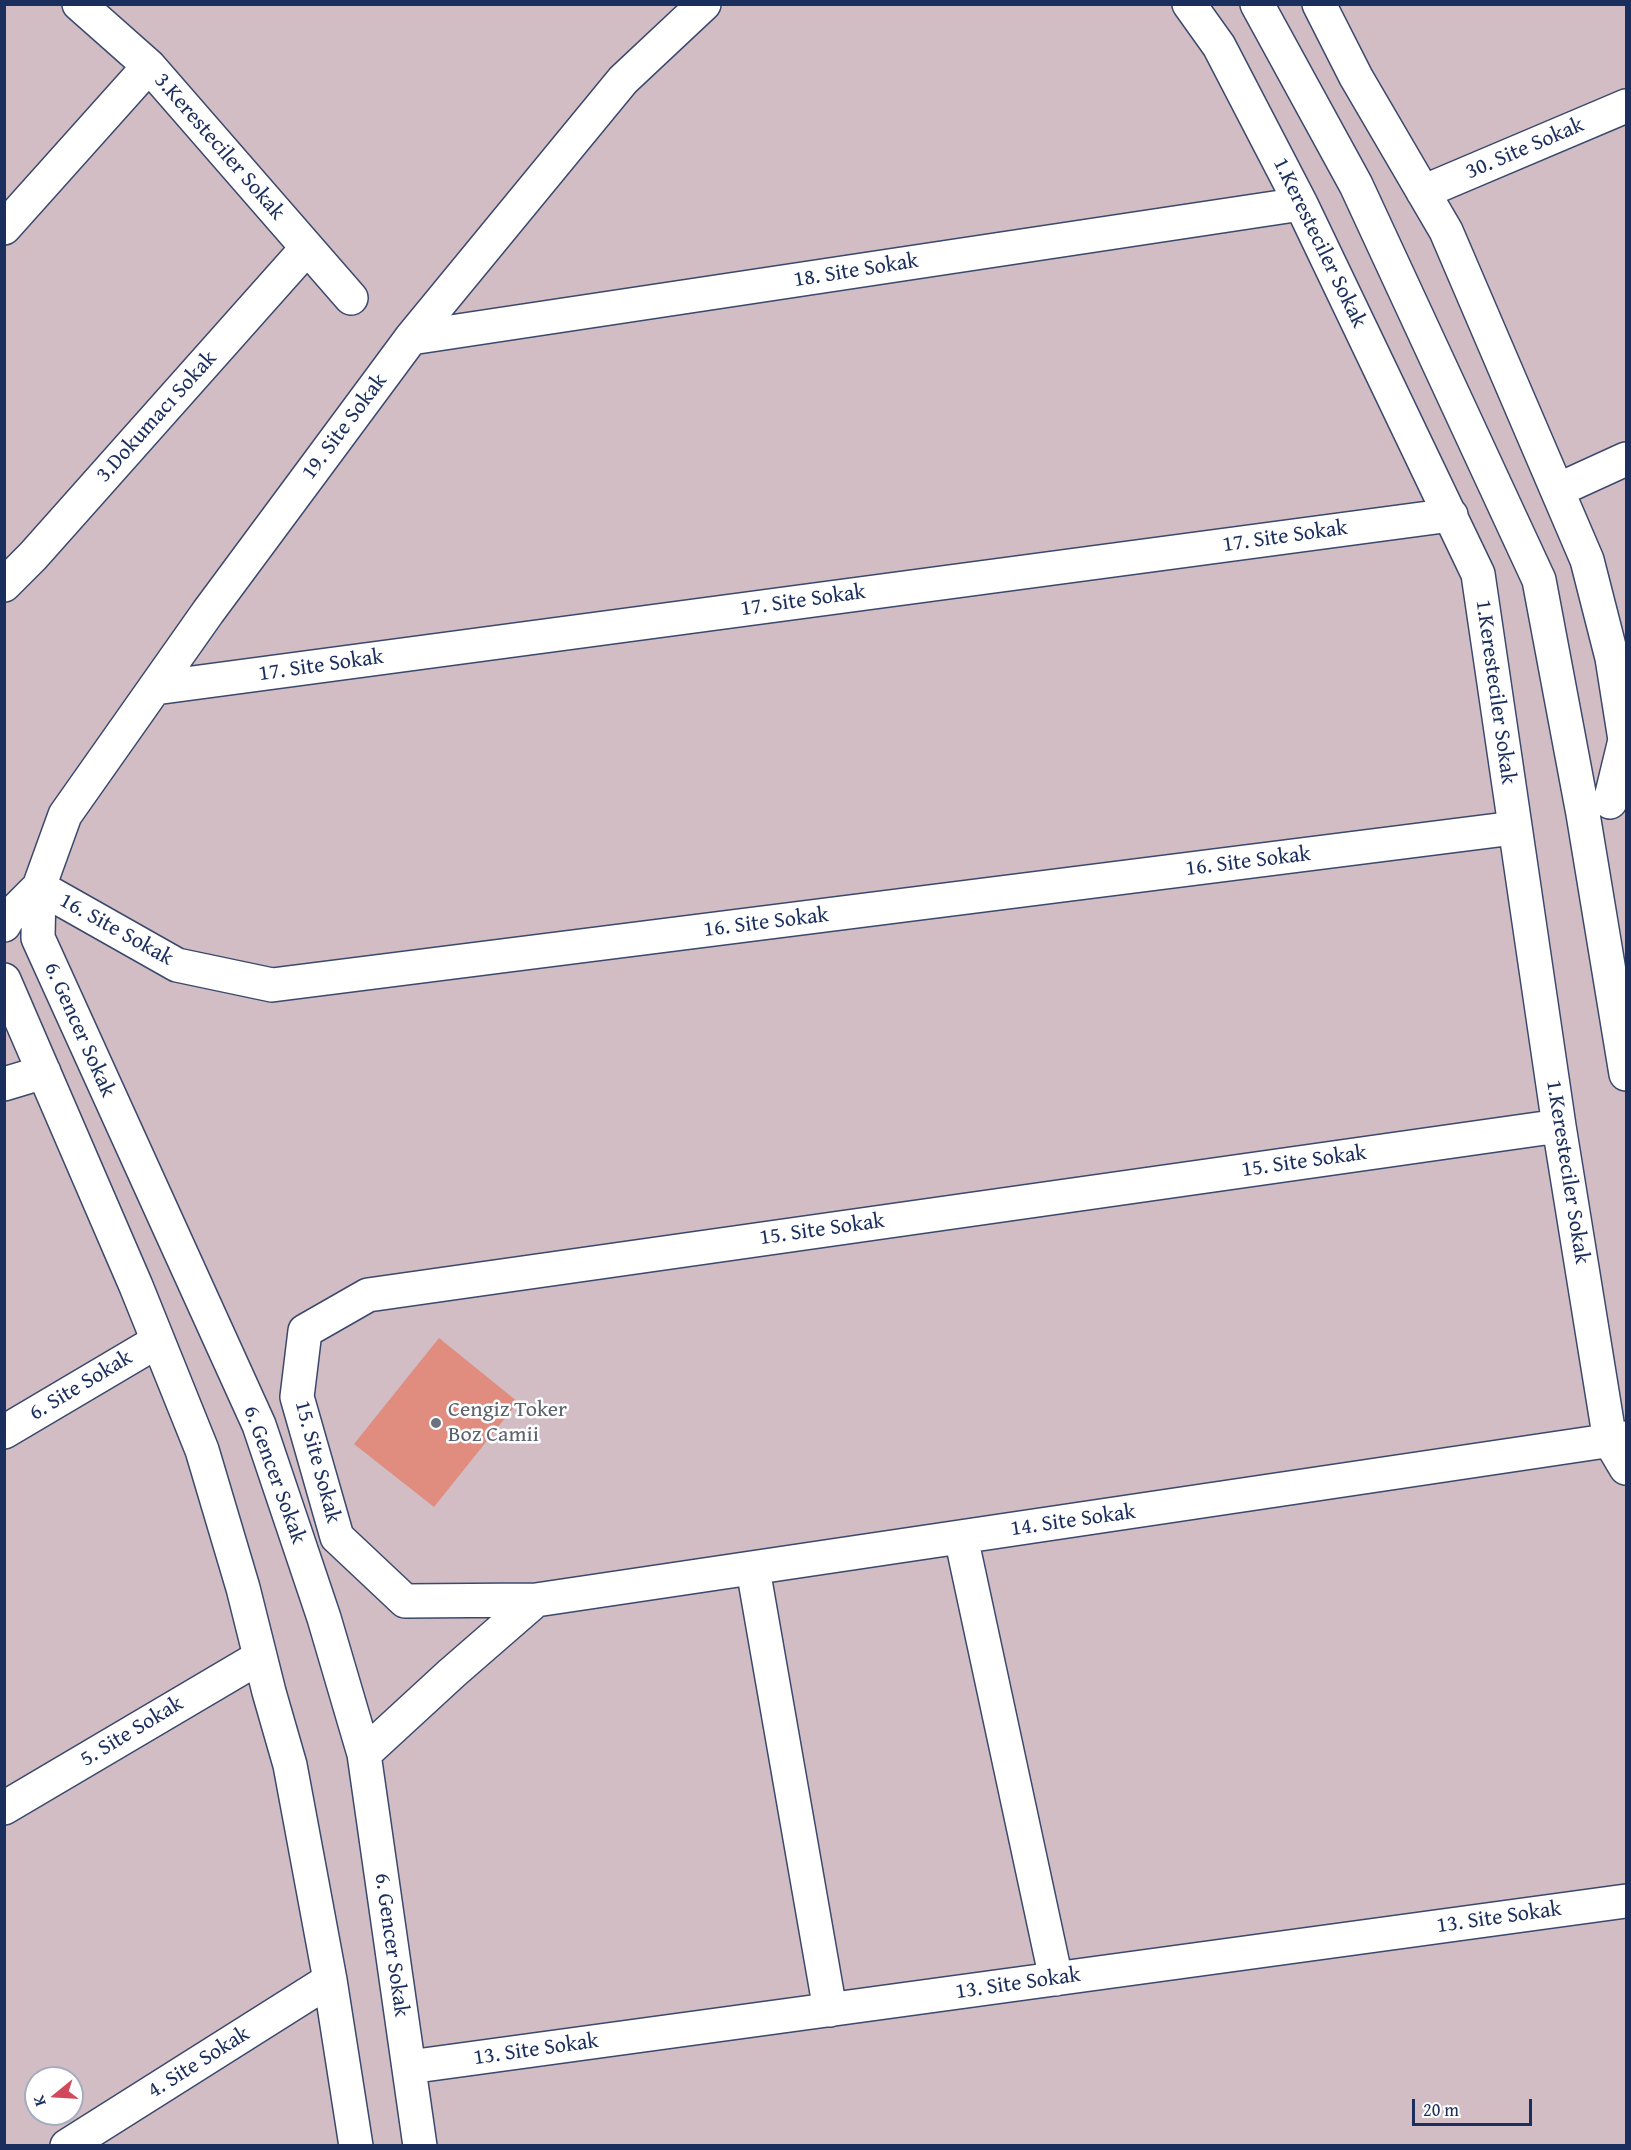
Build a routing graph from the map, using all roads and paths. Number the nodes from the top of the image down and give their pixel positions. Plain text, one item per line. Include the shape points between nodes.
1 (79, 4) edge
2 (704, 4) edge
3 (1189, 4) edge
4 (1257, 4) edge
5 (1319, 4) edge
6 (149, 66) junction
7 (1626, 106) edge
8 (1423, 192) junction
9 (1301, 204) junction
10 (4, 228) edge
11 (307, 248) junction
12 (351, 298) dead end
13 (411, 338) junction
14 (1626, 459) edge
15 (1558, 490) junction
16 (1451, 515) junction
17 (4, 585) edge
18 (155, 688) junction
19 (1607, 804) edge
20 (1514, 828) junction
21 (39, 887) junction
22 (4, 925) edge
23 (4, 980) edge
24 (44, 1071) junction
25 (1626, 1074) edge
26 (4, 1084) edge
27 (1559, 1126) junction
28 (158, 1341) junction
29 (4, 1432) edge
30 (1621, 1449) edge
31 (337, 1537) junction
32 (961, 1537) junction
33 (753, 1569) junction
34 (309, 1575) junction
35 (536, 1600) junction
36 (260, 1657) junction
37 (364, 1754) junction
38 (4, 1808) edge
39 (1626, 1901) edge
40 (1056, 1979) junction
41 (330, 1980) junction
42 (831, 2010) junction
43 (409, 2067) junction
44 (67, 2145) edge
45 (356, 2145) edge
46 (420, 2145) edge

1 - 6 street, 3.Keresteciler Sokak
2 - 13 street, 19. Site Sokak via 623,80
3 - 9 street, 1.Keresteciler Sokak via 1219,46
4 - 19 street via 1356,185 1539,580
5 - 8 street
6 - 10 street
6 - 11 street, 3.Keresteciler Sokak
7 - 8 street, 30. Site Sokak
8 - 15 street via 1446,231
9 - 13 street, 18. Site Sokak
9 - 16 street, 1.Keresteciler Sokak
11 - 12 street, 3.Keresteciler Sokak
11 - 17 street, 3.Dokumacı Sokak
13 - 18 street, 19. Site Sokak
14 - 15 street
15 - 19 street via 1587,560 1612,658 1625,740
16 - 18 street, 17. Site Sokak
16 - 20 street, 1.Keresteciler Sokak via 1478,574
18 - 21 street, 19. Site Sokak via 65,815
19 - 25 street
20 - 21 street, 16. Site Sokak via 272,985 177,965
20 - 27 street, 1.Keresteciler Sokak
21 - 22 street
21 - 34 street, 6. Gencer Sokak via 38,938 259,1425
23 - 24 street
24 - 26 street
24 - 28 street
27 - 30 street, 1.Keresteciler Sokak
27 - 31 street, 15. Site Sokak via 368,1295 305,1331 297,1397
28 - 29 street, 6. Site Sokak
28 - 36 street via 202,1450
30 - 32 street, 14. Site Sokak
31 - 34 street
31 - 35 street, 14. Site Sokak via 405,1601
32 - 33 street, 14. Site Sokak
32 - 40 street
33 - 35 street, 14. Site Sokak
33 - 42 street
34 - 37 street, 6. Gencer Sokak
35 - 37 street
36 - 38 street, 5. Site Sokak
36 - 41 street via 290,1765
37 - 43 street, 6. Gencer Sokak
39 - 40 street, 13. Site Sokak
40 - 42 street, 13. Site Sokak
41 - 44 street, 4. Site Sokak
41 - 45 street
42 - 43 street, 13. Site Sokak
43 - 46 street, 6. Gencer Sokak

